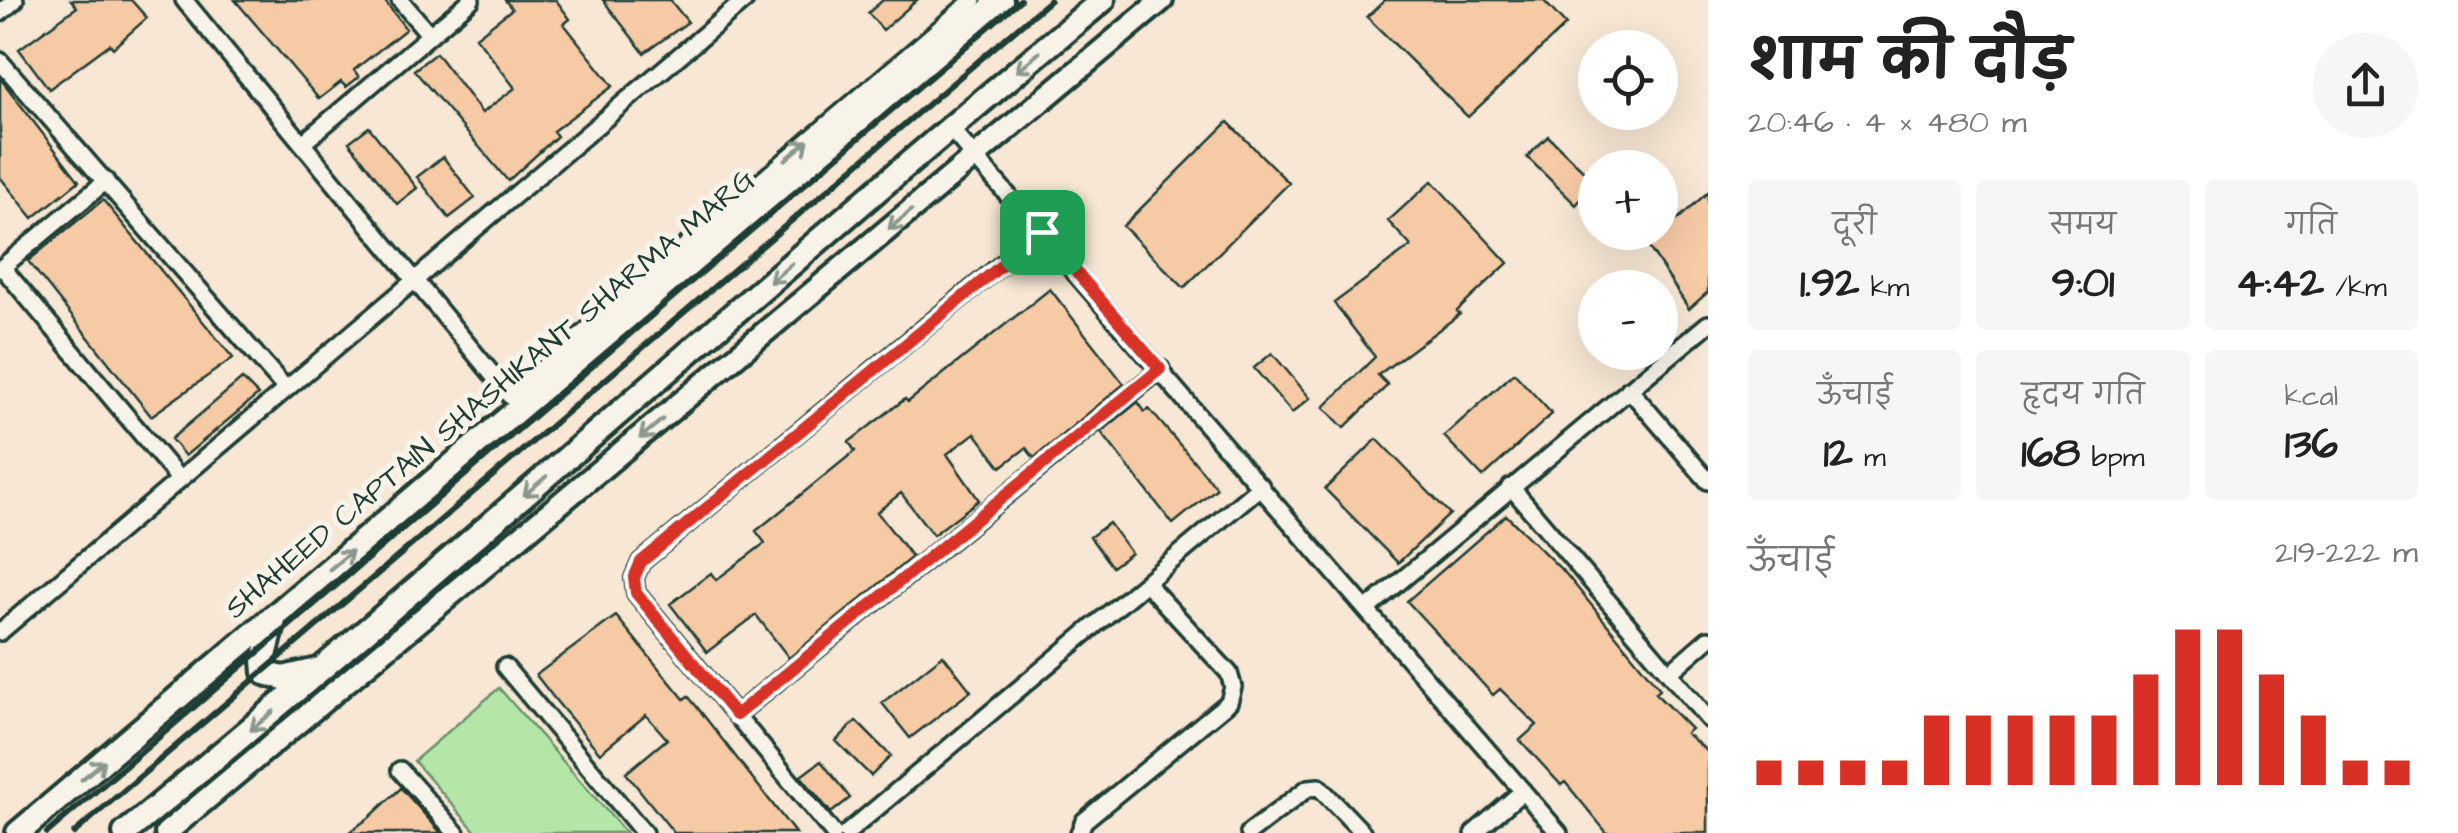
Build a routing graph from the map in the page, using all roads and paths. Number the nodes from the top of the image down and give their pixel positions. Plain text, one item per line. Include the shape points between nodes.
1 (15, 0) edge
2 (184, 0) edge
3 (400, 0) edge
4 (470, 0) edge
5 (746, 0) edge
6 (973, 0) edge
7 (1001, 0) edge
8 (1102, 0) edge
9 (1162, 0) edge
10 (0, 13) edge
11 (430, 35) junction
12 (0, 61) edge
13 (949, 128) junction
14 (302, 143) junction
15 (975, 158) junction
16 (106, 182) junction
17 (1042, 232) junction
18 (1, 268) edge
19 (416, 280) junction
20 (1708, 324) edge
21 (1160, 369) junction
22 (286, 389) junction
23 (1629, 390) junction
24 (179, 479) junction
25 (1708, 481) edge
26 (1261, 486) junction
27 (1511, 487) junction
28 (1146, 583) junction
29 (1367, 609) junction
30 (275, 616) junction
31 (0, 632) edge
32 (1708, 639) edge
33 (505, 667) dead end
34 (326, 668) junction
35 (1669, 673) junction
36 (736, 715) junction
37 (1708, 718) edge
38 (400, 770) dead end
39 (1523, 791) junction
40 (18, 833) edge
41 (126, 833) edge
42 (166, 833) edge
43 (456, 833) edge
44 (644, 833) edge
45 (834, 833) edge
46 (847, 833) edge
47 (1080, 833) edge
48 (1249, 833) edge
49 (1364, 833) edge
50 (1474, 833) edge
51 (1559, 833) edge

1 - 10 street
2 - 14 street
3 - 11 street
4 - 11 street
5 - 19 street
19 -> 6 street via 510,396
30 -> 7 main road, SHAHEED CAPTAIN SHASHIKANT SHARMA MARG
8 -> 13 main road
9 - 15 street
11 - 14 street
12 - 16 street
13 - 15 street
13 -> 34 main road
14 - 19 street
15 - 17 street
15 -> 42 street
16 - 18 street
16 - 22 street
17 - 21 street
17 - 36 street via 641,562 636,593
18 - 24 street
19 - 22 street
20 - 23 street
21 - 26 street
21 - 36 street
22 - 24 street
23 - 25 street
23 - 27 street
24 - 31 street
26 - 28 street
26 - 29 street
27 - 29 street
27 - 35 street
28 - 46 street
28 - 47 street via 1229,673 1233,687 1229,702 1084,821
29 - 39 street
30 - 34 main road via 265,674 282,678
40 -> 30 main road, SHAHEED CAPTAIN SHASHIKANT SHARMA MARG
32 - 35 street
33 - 44 street
34 -> 41 main road
35 - 37 street
36 - 45 street
38 - 43 street
39 - 50 street
39 - 51 street
48 - 49 street via 1308,788 1319,787

